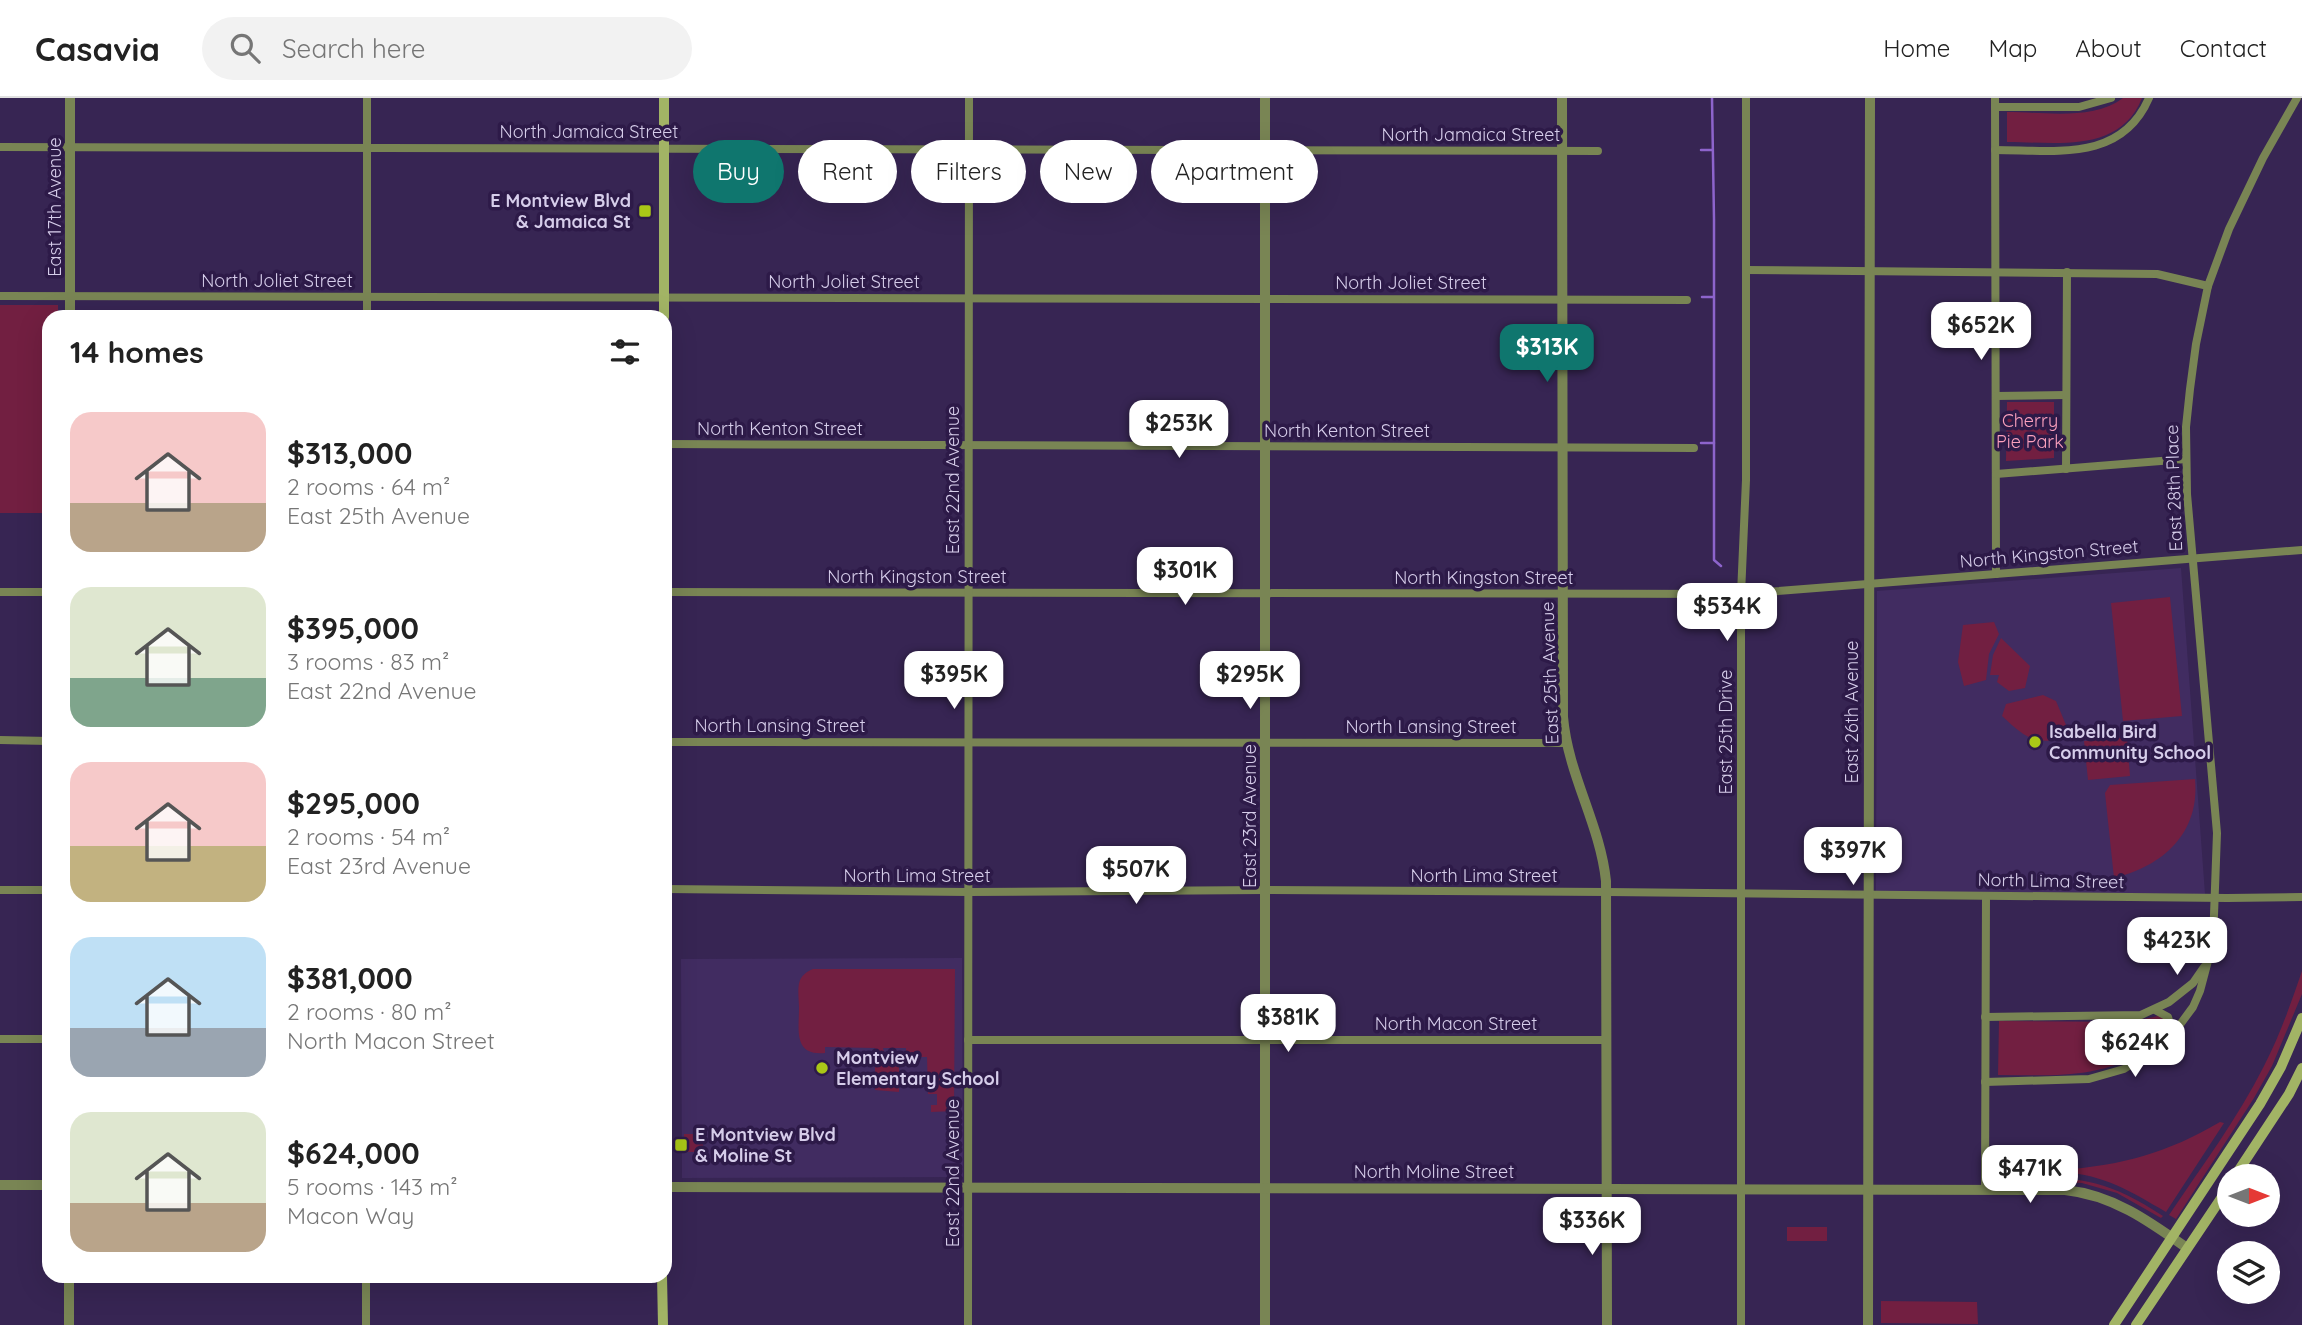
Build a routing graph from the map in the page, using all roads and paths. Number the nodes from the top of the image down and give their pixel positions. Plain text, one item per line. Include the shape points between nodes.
1 (70, 98) edge
2 (367, 98) edge
3 (664, 98) edge
4 (969, 98) edge
5 (1265, 98) edge
6 (1562, 98) edge
7 (1746, 98) edge
8 (1870, 98) edge
9 (2111, 98) edge
10 (2148, 98) edge
11 (2297, 98) edge
12 (1995, 103) edge
13 (969, 140) edge
14 (1265, 140) edge
15 (0, 147) edge
16 (70, 147) junction
17 (367, 148) junction
18 (664, 148) junction
19 (911, 150) edge
20 (1026, 150) edge
21 (1151, 150) edge
22 (1318, 150) edge
23 (1995, 150) junction
24 (1562, 151) junction
25 (1598, 151) dead end
26 (969, 203) edge
27 (1265, 203) edge
28 (1746, 270) junction
29 (1870, 271) junction
30 (1995, 272) junction
31 (2067, 272) junction
32 (2208, 286) junction
33 (0, 296) edge
34 (70, 296) junction
35 (367, 297) junction
36 (664, 298) junction
37 (969, 298) junction
38 (1265, 299) junction
39 (1562, 299) junction
40 (1687, 300) dead end
41 (70, 310) edge
42 (367, 310) edge
43 (664, 310) edge
44 (2066, 395) junction
45 (1996, 396) junction
46 (672, 444) edge
47 (969, 445) junction
48 (1265, 446) junction
49 (1562, 447) junction
50 (1694, 448) dead end
51 (2186, 459) junction
52 (2066, 469) junction
53 (1996, 474) junction
54 (2302, 550) edge
55 (2192, 559) junction
56 (1996, 574) junction
57 (1868, 584) junction
58 (0, 592) edge
59 (42, 592) edge
60 (672, 592) edge
61 (968, 593) junction
62 (1265, 593) junction
63 (1563, 593) junction
64 (1741, 594) junction
65 (0, 740) edge
66 (42, 741) edge
67 (672, 742) edge
68 (968, 742) junction
69 (1265, 743) junction
70 (1566, 743) junction
71 (672, 889) edge
72 (0, 890) edge
73 (42, 890) edge
74 (1265, 890) junction
75 (968, 892) junction
76 (1607, 892) junction
77 (1742, 893) junction
78 (1868, 894) junction
79 (1986, 896) junction
80 (2302, 897) edge
81 (2215, 898) junction
82 (2210, 958) junction
83 (2155, 1010) junction
84 (1985, 1017) junction
85 (2302, 1018) edge
86 (2173, 1034) junction
87 (0, 1039) edge
88 (42, 1039) edge
89 (968, 1040) junction
90 (1265, 1040) junction
91 (1608, 1040) junction
92 (2302, 1068) edge
93 (1985, 1082) junction
94 (2243, 1164) edge
95 (0, 1185) edge
96 (42, 1185) edge
97 (1265, 1187) junction
98 (672, 1188) edge
99 (968, 1188) junction
100 (1607, 1188) junction
101 (1741, 1188) junction
102 (1868, 1189) junction
103 (1985, 1190) junction
104 (2217, 1204) edge
105 (2173, 1238) junction
106 (2187, 1248) junction
107 (69, 1283) edge
108 (366, 1283) edge
109 (662, 1283) edge
110 (69, 1325) edge
111 (366, 1325) edge
112 (663, 1325) edge
113 (968, 1325) edge
114 (1265, 1325) edge
115 (1607, 1325) edge
116 (1741, 1325) edge
117 (1868, 1325) edge
118 (2114, 1325) edge
119 (2136, 1325) edge

1 - 16 street, East 17th Avenue
2 - 17 street
3 - 18 main road
4 - 13 street, East 22nd Avenue
5 - 14 street, East 23rd Avenue
6 - 24 street, East 25th Avenue
7 - 28 street, East 25th Drive
8 - 29 street, East 26th Avenue
9 - 12 street via 2079,107
10 - 23 street via 2130,129 2104,144
11 - 32 street, East 28th Place via 2242,201
12 - 23 street
15 - 16 street, North Jamaica Street
16 - 17 street, North Jamaica Street
16 - 34 street, East 17th Avenue
17 - 18 street, North Jamaica Street
17 - 35 street
18 - 19 street, North Jamaica Street
18 - 36 main road
20 - 21 street, North Jamaica Street
22 - 24 street, North Jamaica Street
23 - 30 street
24 - 25 street, North Jamaica Street
24 - 39 street, East 25th Avenue
26 - 37 street, East 22nd Avenue
27 - 38 street, East 23rd Avenue
28 - 29 street
28 - 64 street, East 25th Drive
29 - 30 street
29 - 57 street, East 26th Avenue
30 - 31 street
30 - 45 street
31 - 32 street via 2157,274
31 - 44 street
32 - 51 street, East 28th Place via 2191,378
33 - 34 street, North Joliet Street
34 - 35 street, North Joliet Street
34 - 41 street, East 17th Avenue
35 - 36 street, North Joliet Street
35 - 42 street
36 - 37 street, North Joliet Street
36 - 43 main road
37 - 38 street, North Joliet Street
37 - 47 street, East 22nd Avenue
38 - 39 street, North Joliet Street
38 - 48 street, East 23rd Avenue
39 - 40 street, North Joliet Street
39 - 49 street, East 25th Avenue
44 - 45 street
44 - 52 street
45 - 53 street
46 - 47 street, North Kenton Street
47 - 48 street, North Kenton Street
47 - 61 street, East 22nd Avenue
48 - 49 street, North Kenton Street
48 - 62 street, East 23rd Avenue
49 - 50 street, North Kenton Street
49 - 63 street, East 25th Avenue
51 - 52 street
51 - 55 street, East 28th Place
52 - 53 street
53 - 56 street
54 - 55 street, North Kingston Street
55 - 56 street, North Kingston Street
55 - 81 street, East 28th Place via 2216,809
56 - 57 street, North Kingston Street
57 - 64 street, North Kingston Street
57 - 78 street, East 26th Avenue
58 - 59 street
60 - 61 street, North Kingston Street
61 - 62 street, North Kingston Street
61 - 68 street, East 22nd Avenue
62 - 63 street, North Kingston Street
62 - 69 street, East 23rd Avenue
63 - 64 street, North Kingston Street
63 - 70 street, East 25th Avenue
64 - 77 street, East 25th Drive
65 - 66 street
67 - 68 street, North Lansing Street
68 - 69 street, North Lansing Street
68 - 75 street, East 22nd Avenue
69 - 70 street, North Lansing Street
69 - 74 street, East 23rd Avenue
70 - 76 street, East 25th Avenue via 1598,835
71 - 75 street, North Lima Street
72 - 73 street
74 - 75 street, North Lima Street
74 - 76 street, North Lima Street
74 - 90 street, East 23rd Avenue
75 - 89 street, East 22nd Avenue
76 - 77 street, North Lima Street
76 - 91 street, East 25th Avenue
77 - 78 street, North Lima Street
77 - 101 street, East 25th Drive
78 - 79 street, North Lima Street
78 - 102 street, East 26th Avenue
79 - 81 street, North Lima Street
79 - 84 street
80 - 81 street, North Lima Street
81 - 82 street, East 28th Place
82 - 83 street via 2193,983
82 - 86 street, East 28th Place via 2193,1007
83 - 84 street via 2118,1017
83 - 86 street via 2168,1017
84 - 93 street
85 - 105 main road via 2260,1104
86 - 93 street, East 28th Place via 2124,1069 2105,1076
87 - 88 street
89 - 90 street, North Macon Street
89 - 99 street, East 22nd Avenue
90 - 91 street, North Macon Street
90 - 97 street, East 23rd Avenue
91 - 100 street, East 25th Avenue
92 - 94 main road
93 - 103 street
95 - 96 street
97 - 99 street, North Moline Street
97 - 100 street, North Moline Street
97 - 114 street, East 23rd Avenue
98 - 99 street, North Moline Street
99 - 113 street, East 22nd Avenue
100 - 101 street, North Moline Street
100 - 115 street, East 25th Avenue
101 - 102 street, North Moline Street
101 - 116 street, East 25th Drive
102 - 103 street, North Moline Street
102 - 117 street, East 26th Avenue
103 - 105 street, North Moline Street via 2092,1194 2124,1206
104 - 106 main road
105 - 106 street, North Moline Street
105 - 118 main road
106 - 119 main road
107 - 110 street
108 - 111 street
109 - 112 main road

